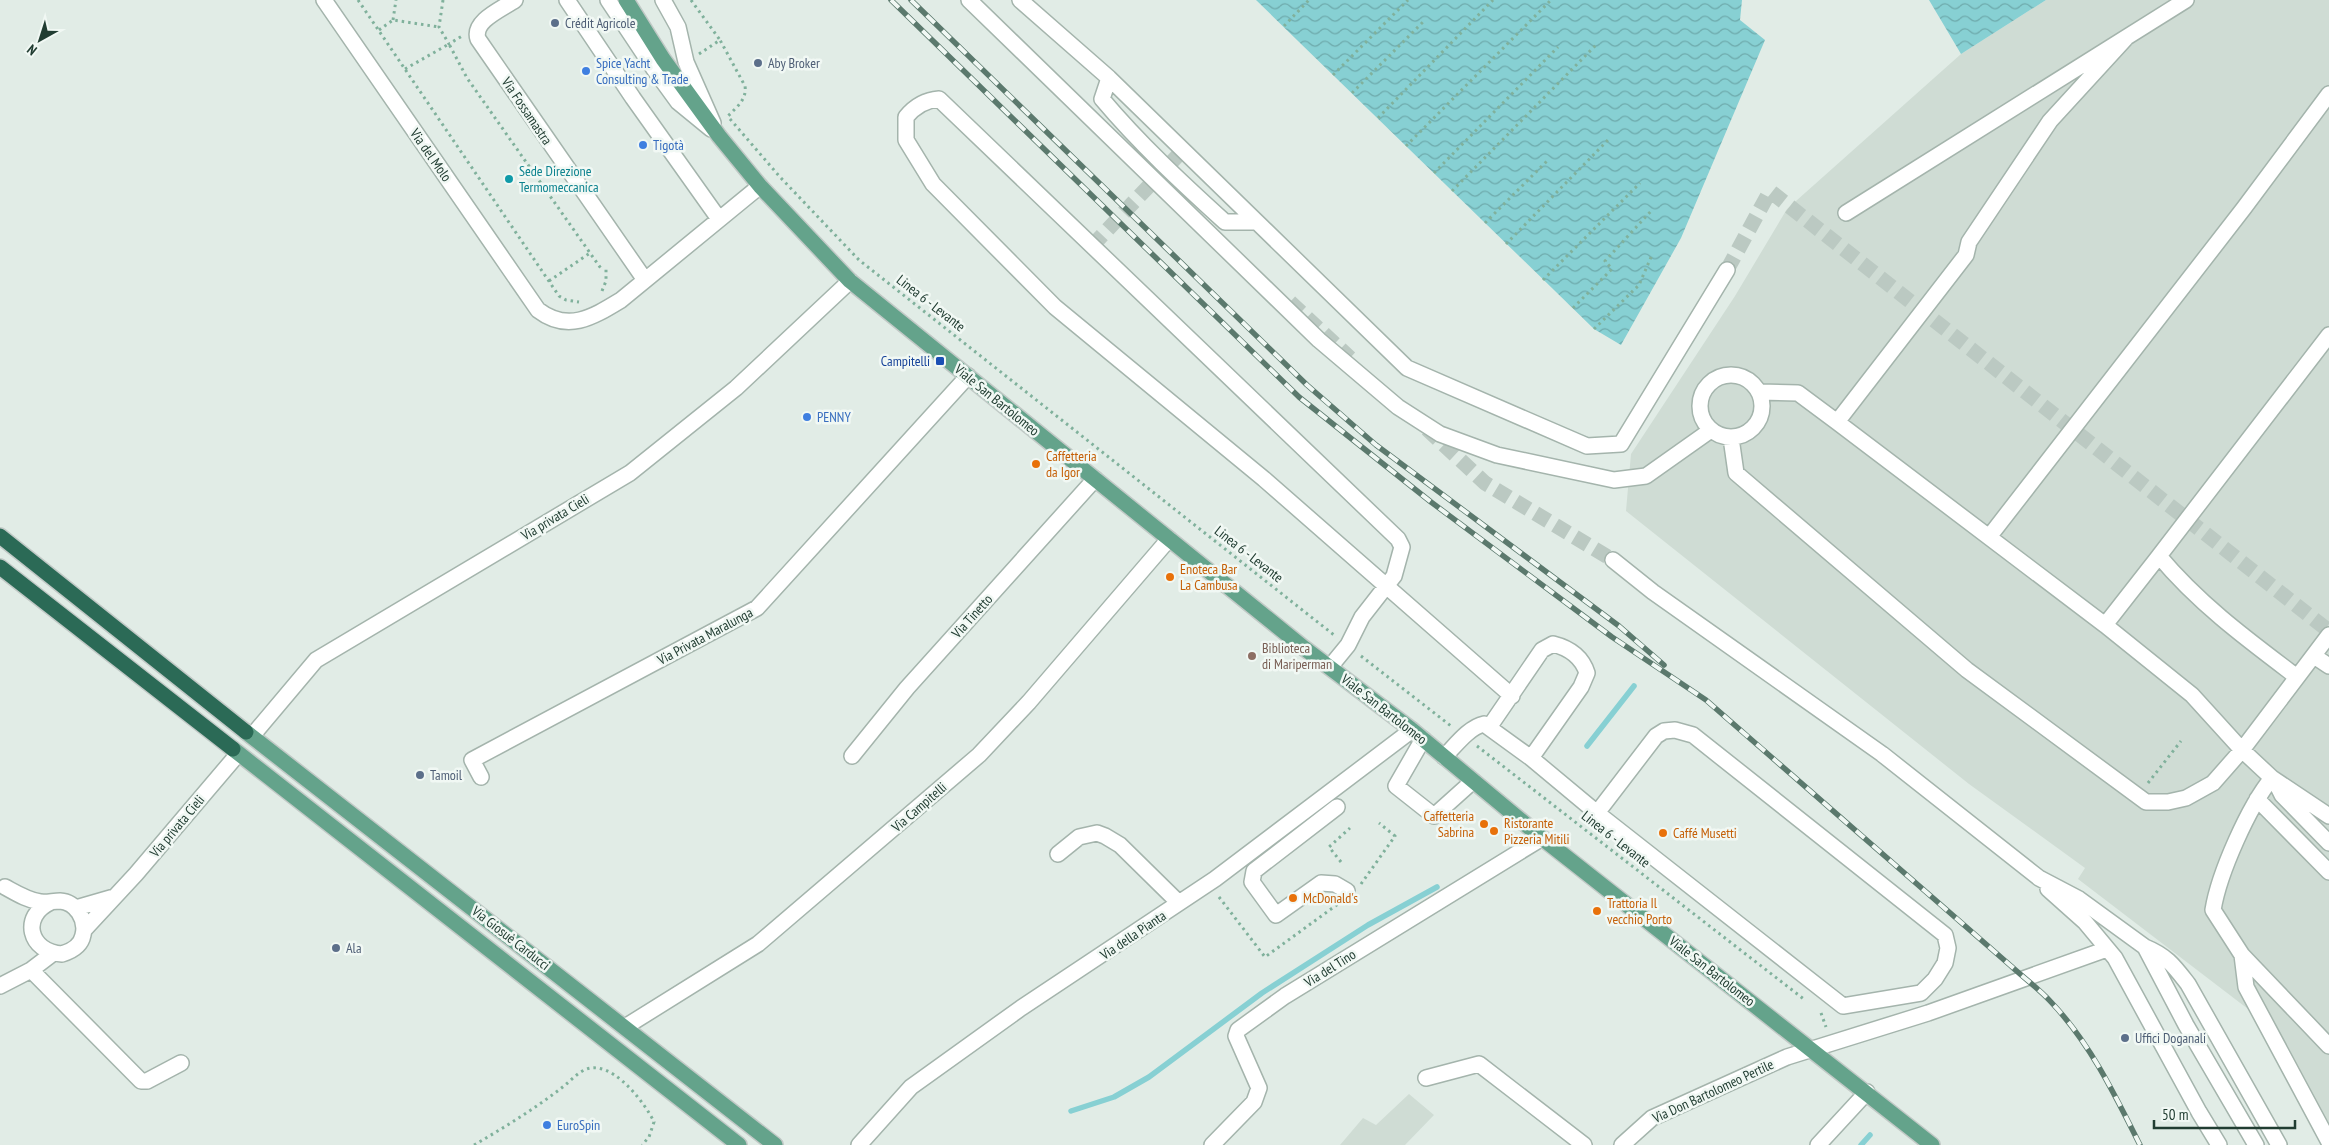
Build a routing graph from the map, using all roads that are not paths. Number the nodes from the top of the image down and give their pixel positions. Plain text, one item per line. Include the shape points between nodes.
1 (324, 0) edge
2 (515, 0) edge
3 (567, 0) edge
4 (608, 0) edge
5 (626, 0) edge
6 (663, 0) edge
7 (969, 0) edge
8 (1020, 0) edge
9 (2186, 0) edge
10 (2127, 37) junction
11 (1109, 78) junction
12 (2329, 94) edge
13 (719, 136) junction
14 (760, 186) junction
15 (1846, 213) dead end
16 (719, 219) junction
17 (1257, 222) junction
18 (1727, 270) tunnel mouth
19 (645, 280) junction
20 (850, 282) junction
21 (2329, 335) edge
22 (968, 376) junction
23 (1760, 392) junction
24 (1838, 422) junction
25 (1710, 430) junction
26 (1730, 438) junction
27 (1094, 479) junction
28 (0, 536) edge
29 (1989, 537) junction
30 (1169, 538) junction
31 (2159, 556) junction
32 (1613, 560) tunnel mouth
33 (0, 567) edge
34 (1386, 586) junction
35 (2105, 625) junction
36 (2329, 635) edge
37 (2314, 656) junction
38 (2329, 666) edge
39 (1330, 667) junction
40 (2297, 677) junction
41 (1512, 696) junction
42 (1490, 726) junction
43 (249, 734) junction
44 (1418, 734) junction
45 (2242, 750) junction
46 (235, 751) junction
47 (852, 756) dead end
48 (1444, 757) junction
49 (1531, 758) junction
50 (481, 777) dead end
51 (2272, 778) junction
52 (1473, 781) junction
53 (2257, 798) junction
54 (1338, 807) dead end
55 (1597, 813) junction
56 (2329, 816) edge
57 (2322, 832) edge
58 (1542, 838) junction
59 (2329, 843) edge
60 (1058, 854) dead end
61 (2329, 872) edge
62 (2038, 878) junction
63 (1347, 891) dead end
64 (115, 897) junction
65 (51, 902) junction
66 (1179, 903) junction
67 (76, 908) junction
68 (33, 919) junction
69 (85, 929) junction
70 (36, 940) junction
71 (2145, 948) junction
72 (2108, 949) junction
73 (52, 954) junction
74 (2242, 955) junction
75 (31, 970) junction
76 (0, 986) edge
77 (1921, 993) junction
78 (1928, 1013) junction
79 (625, 1027) junction
80 (2329, 1046) edge
81 (1812, 1050) junction
82 (180, 1063) dead end
83 (1426, 1078) dead end
84 (1867, 1092) junction
85 (2329, 1142) edge
86 (739, 1145) edge
87 (775, 1145) edge
88 (859, 1145) edge
89 (1212, 1145) edge
90 (1584, 1145) edge
91 (1622, 1145) edge
92 (1818, 1145) edge
93 (1932, 1145) edge
94 (2219, 1145) edge
95 (2256, 1145) edge
96 (2279, 1145) edge

1 - 19 street, Via del Molo via 538,310 556,320 585,320 621,300
2 - 19 street, Via Fossamastra via 480,24 478,40
3 - 16 street
4 - 13 street, Viale San Bartolomeo via 678,102
5 - 13 main road, Viale San Bartolomeo via 663,59
6 - 13 street via 678,27 686,62
7 - 25 street via 1319,340 1398,406 1440,434 1497,455 1614,480 1646,476
8 - 11 street
9 - 10 street
10 - 15 street
10 - 24 street via 2050,121 1969,242 1966,255
11 - 17 street
11 - 17 street via 1102,99 1126,128 1225,222
12 - 29 street
13 - 14 main road, Viale San Bartolomeo
14 - 16 street
14 - 20 main road, Viale San Bartolomeo
16 - 19 street
17 - 18 street via 1407,368 1587,446 1621,444
20 - 22 main road, Viale San Bartolomeo
20 - 43 street, Via privata Cieli via 736,388 630,472 316,660
21 - 31 street
22 - 27 main road, Viale San Bartolomeo
22 - 50 street, Via Privata Maralunga via 757,608 472,760
23 - 24 street via 1798,393
23 - 25 street via 1746,378 1736,375 1722,377 1709,384 1703,392 1700,412
23 - 26 street via 1763,408 1758,424 1751,432
24 - 29 street
25 - 26 street
26 - 45 street via 1736,473 1967,670 2146,802 2186,798 2212,783
27 - 30 main road, Viale San Bartolomeo
27 - 47 street, Via Tinetto via 907,688
28 - 43 highway
29 - 35 street
30 - 39 main road, Viale San Bartolomeo
30 - 79 street, Via Campitelli via 979,756 758,944
31 - 35 street
31 - 40 street via 2182,583 2222,619
32 - 62 street via 1653,592 1882,754
33 - 46 highway
34 - 34 street via 1394,576 1400,557 1402,547 1398,539 939,99 914,107 906,117 906,140 933,184 1055,307 1234,454
34 - 39 street
34 - 41 street
35 - 45 street via 2192,695
36 - 37 street
37 - 38 street
37 - 40 street
39 - 44 main road, Viale San Bartolomeo
40 - 45 street
41 - 42 street
41 - 49 street via 1542,650 1553,644 1565,647 1584,662 1587,673 1581,687
42 - 48 street via 1479,725
42 - 49 street
43 - 79 main road, Via Giosuè Carducci
44 - 48 main road, Viale San Bartolomeo
44 - 52 street via 1396,786 1434,816
44 - 66 street, Via della Pianta
45 - 51 street
46 - 64 street, Via privata Cieli via 176,827
46 - 86 main road, Via Giosuè Carducci
48 - 52 main road, Viale San Bartolomeo
49 - 55 street
51 - 53 street
51 - 56 street
51 - 57 street via 2282,795
52 - 58 main road, Viale San Bartolomeo
53 - 61 street
53 - 74 street via 2217,887 2213,910
54 - 63 street via 1254,871 1252,882 1276,915 1321,883 1335,884
55 - 77 street via 1843,1006
55 - 77 street via 1656,736 1675,730 1693,735 1944,936 1948,948 1945,963 1935,980
57 - 59 street
58 - 81 main road, Viale San Bartolomeo
58 - 89 street, Via del Tino via 1285,996 1238,1030 1236,1036 1259,1088 1254,1102
60 - 66 street via 1079,837 1105,836 1120,845
62 - 71 street via 2079,899
62 - 72 street via 2085,922
64 - 67 street
64 - 69 street, Via privata Cieli
65 - 67 street via 60,901
65 - 68 street via 43,906
65 - 68 street via 27,899 4,887
66 - 88 street, Via della Pianta via 1021,1008 911,1087
67 - 69 street
68 - 70 street
69 - 73 street via 78,946 62,954
70 - 73 street
70 - 75 street
71 - 95 street
71 - 96 street via 2161,953 2188,984
72 - 78 street, Via Don Bartolomeo Pertile
72 - 94 street
73 - 75 street
74 - 80 street
74 - 85 street via 2246,987
75 - 76 street
75 - 82 street via 141,1081 148,1081
77 - 78 street
78 - 81 street, Via Don Bartolomeo Pertile
79 - 87 main road, Via Giosuè Carducci
81 - 84 main road, Viale San Bartolomeo
81 - 91 street, Via Don Bartolomeo Pertile via 1787,1056 1652,1118
83 - 90 street via 1479,1064
84 - 92 street
84 - 93 main road, Viale San Bartolomeo

